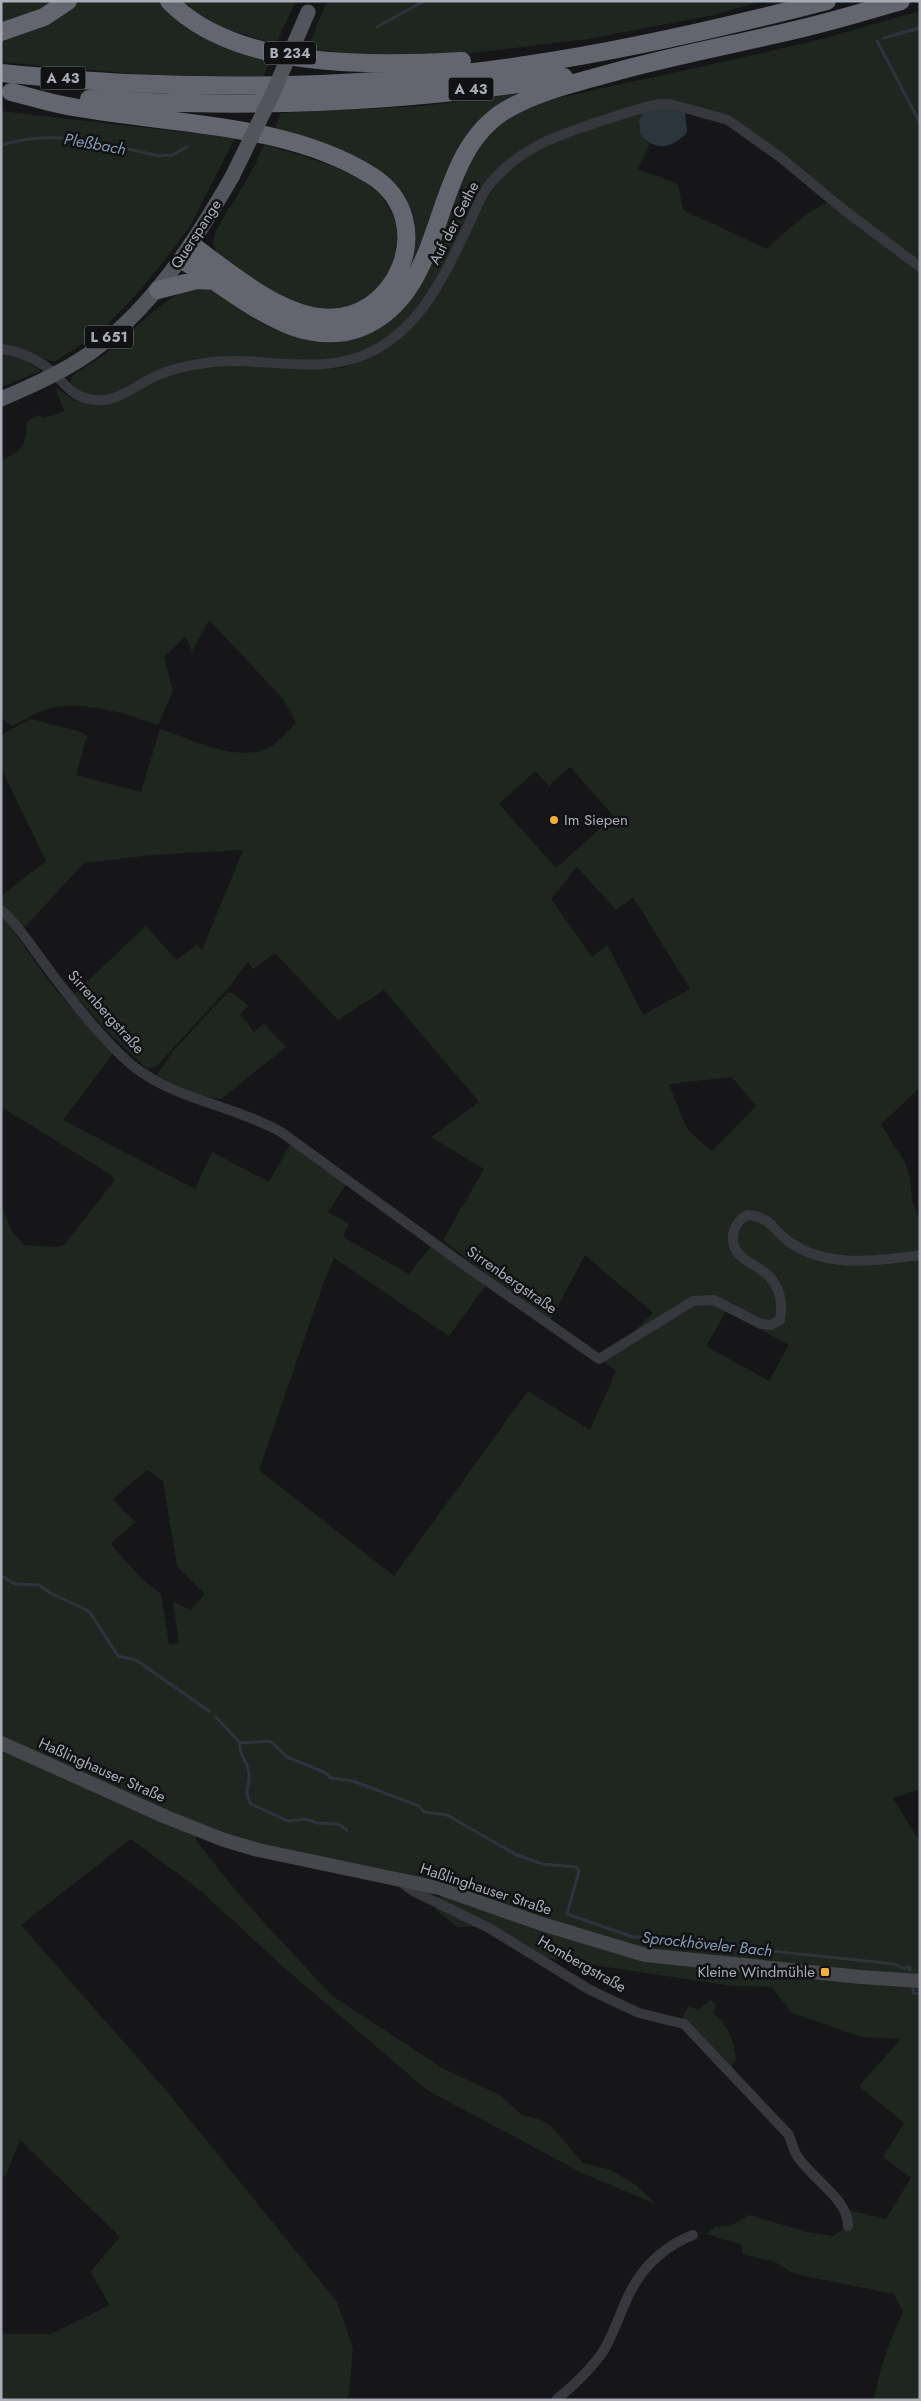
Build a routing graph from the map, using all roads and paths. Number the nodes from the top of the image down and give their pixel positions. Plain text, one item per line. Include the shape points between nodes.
1 (68, 1) edge
2 (170, 1) edge
3 (827, 1) edge
4 (901, 1) edge
5 (310, 6) edge
6 (1, 32) edge
7 (604, 52) junction
8 (653, 62) junction
9 (1, 73) edge
10 (6, 91) edge
11 (192, 245) junction
12 (182, 260) junction
13 (920, 267) edge
14 (218, 282) junction
15 (158, 290) junction
16 (1, 348) edge
17 (53, 375) junction
18 (1, 399) edge
19 (1, 910) edge
20 (920, 1255) edge
21 (1, 1743) edge
22 (396, 1878) junction
23 (920, 1981) edge
24 (848, 2226) dead end
25 (693, 2235) dead end
26 (556, 2400) edge

1 - 6 highway via 44,16
2 - 7 highway via 191,21 207,30 267,51 308,59 402,65
3 - 7 highway, A 43
4 - 8 highway, A 43 via 796,30
5 - 11 main road, Querspange / B 234, bridge via 232,177
7 - 9 highway, A 43 via 438,75 301,85 125,83
8 - 10 highway, A 43 via 540,81 317,102 136,102
8 - 14 highway via 531,97 504,112 484,129 462,161 417,274 393,306 370,323 339,333 297,328 259,310
10 - 11 highway via 72,107 238,129 341,159 374,177 388,190 401,211 407,239 401,267 387,292 356,313 333,317 311,315 277,303
11 - 12 main road, Querspange / B 234
12 - 14 highway
12 - 15 main road, Querspange / L 651
13 - 17 street, Auf der Gethe via 728,120 659,104 550,138 513,160 487,187 442,278 420,313 395,337 364,355 347,361 311,365 246,360 196,364 157,376 102,400 77,396
14 - 15 highway via 197,280
15 - 17 main road, Querspange / L 651 via 101,345
16 - 17 street, Auf der Gethe via 24,355 46,367
17 - 18 main road, Querspange / L 651
19 - 20 street, Sirrenbergstraße via 19,928 66,993 132,1065 152,1079 258,1119 281,1132 599,1359 693,1301 714,1300 761,1324 771,1325 780,1320 781,1295 770,1277 734,1247 732,1232 747,1215 762,1216 787,1240 833,1260 879,1260
21 - 22 main road, Haßlinghauser Straße via 224,1840 285,1857
22 - 23 main road, Haßlinghauser Straße via 439,1888 542,1924 646,1955
22 - 24 street, Hombergstraße via 413,1891 489,1928 590,1990 639,2013 684,2024 789,2135 796,2154 848,2215
25 - 26 street via 667,2248 650,2264 633,2286 600,2356

